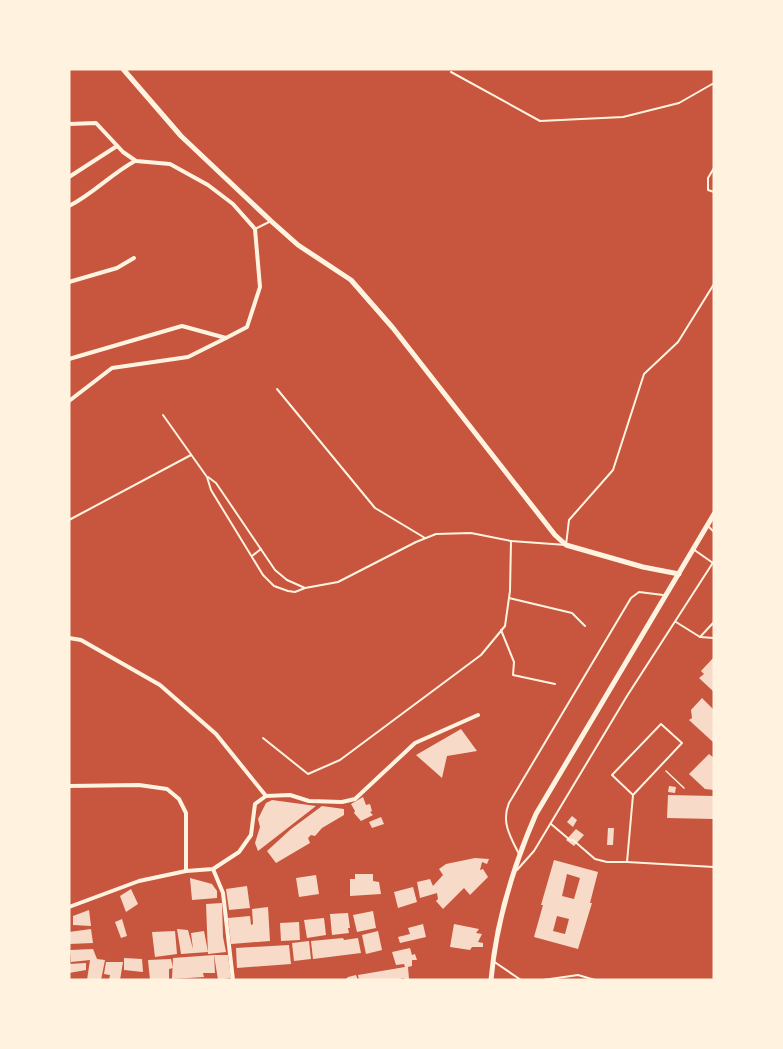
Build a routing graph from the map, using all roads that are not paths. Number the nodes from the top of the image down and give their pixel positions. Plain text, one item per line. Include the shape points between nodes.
1 (123, 69) edge
2 (451, 72) dead end
3 (714, 83) edge
4 (69, 124) edge
5 (117, 146) junction
6 (136, 161) junction
7 (714, 168) edge
8 (69, 177) edge
9 (714, 192) edge
10 (69, 207) edge
11 (271, 221) junction
12 (255, 229) junction
13 (134, 258) dead end
14 (69, 282) edge
15 (714, 284) edge
16 (226, 338) junction
17 (69, 359) edge
18 (277, 389) dead end
19 (69, 401) edge
20 (163, 415) dead end
21 (191, 455) junction
22 (207, 477) junction
23 (714, 514) edge
24 (69, 520) edge
25 (708, 526) junction
26 (714, 531) edge
27 (425, 538) junction
28 (511, 541) junction
29 (566, 545) junction
30 (261, 549) junction
31 (693, 549) junction
32 (252, 556) junction
33 (714, 562) edge
34 (679, 574) junction
35 (304, 588) junction
36 (666, 595) junction
37 (509, 598) junction
38 (676, 622) junction
39 (714, 622) edge
40 (585, 626) dead end
41 (501, 630) junction
42 (700, 637) junction
43 (69, 638) edge
44 (714, 638) edge
45 (555, 684) dead end
46 (478, 715) dead end
47 (263, 738) dead end
48 (69, 786) edge
49 (633, 795) junction
50 (266, 796) junction
51 (550, 824) junction
52 (519, 854) junction
53 (627, 861) junction
54 (714, 867) edge
55 (213, 869) junction
56 (186, 871) junction
57 (512, 874) junction
58 (69, 907) edge
59 (493, 961) junction
60 (233, 980) edge
61 (490, 980) edge
62 (521, 980) edge
63 (543, 980) edge
64 (595, 980) edge

1 - 11 street via 181,136
2 - 3 lane via 540,121 622,117 679,103
4 - 5 street via 96,123
5 - 6 street
5 - 8 street
6 - 10 street
6 - 12 street via 171,164 208,185 233,204
7 - 9 lane via 708,178 708,190
11 - 12 lane
11 - 29 street via 298,245 351,280
12 - 16 street via 260,287 247,327
13 - 14 street via 117,268
15 - 29 lane via 678,342 644,374 613,470 569,520
16 - 17 street via 182,326
16 - 19 street via 188,357 112,368
18 - 27 lane via 375,508
20 - 21 lane
21 - 22 lane
21 - 24 lane
22 - 30 lane via 216,483
22 - 32 lane
23 - 25 street
25 - 26 lane
25 - 31 street
27 - 28 lane via 459,532
27 - 35 lane via 346,579
28 - 29 lane
28 - 37 lane
29 - 34 street
30 - 32 lane
30 - 35 lane via 279,574
31 - 33 lane
31 - 34 street
32 - 35 lane via 274,586 295,592
33 - 38 lane
34 - 36 street
36 - 52 street via 536,814
36 - 52 lane via 639,592 631,598 509,803 506,826
37 - 40 lane via 572,613
37 - 41 lane
38 - 42 lane
38 - 51 lane
39 - 42 lane
41 - 45 lane via 514,662 513,675
41 - 47 lane via 481,655 340,760 308,774
42 - 44 lane
43 - 50 street via 81,640 160,685 216,734
46 - 50 street via 415,743 355,799 309,801 290,795
48 - 56 street via 139,785 167,789 186,813
49 - 49 lane via 682,743 661,724 612,775
49 - 53 lane
50 - 55 street via 255,804 251,835 239,852
51 - 53 lane via 595,859
51 - 57 lane via 528,859
52 - 57 street
53 - 54 lane
55 - 56 street
55 - 60 street via 223,894
56 - 58 street via 139,881
57 - 59 street
59 - 61 street
59 - 62 lane
63 - 64 lane via 578,975

